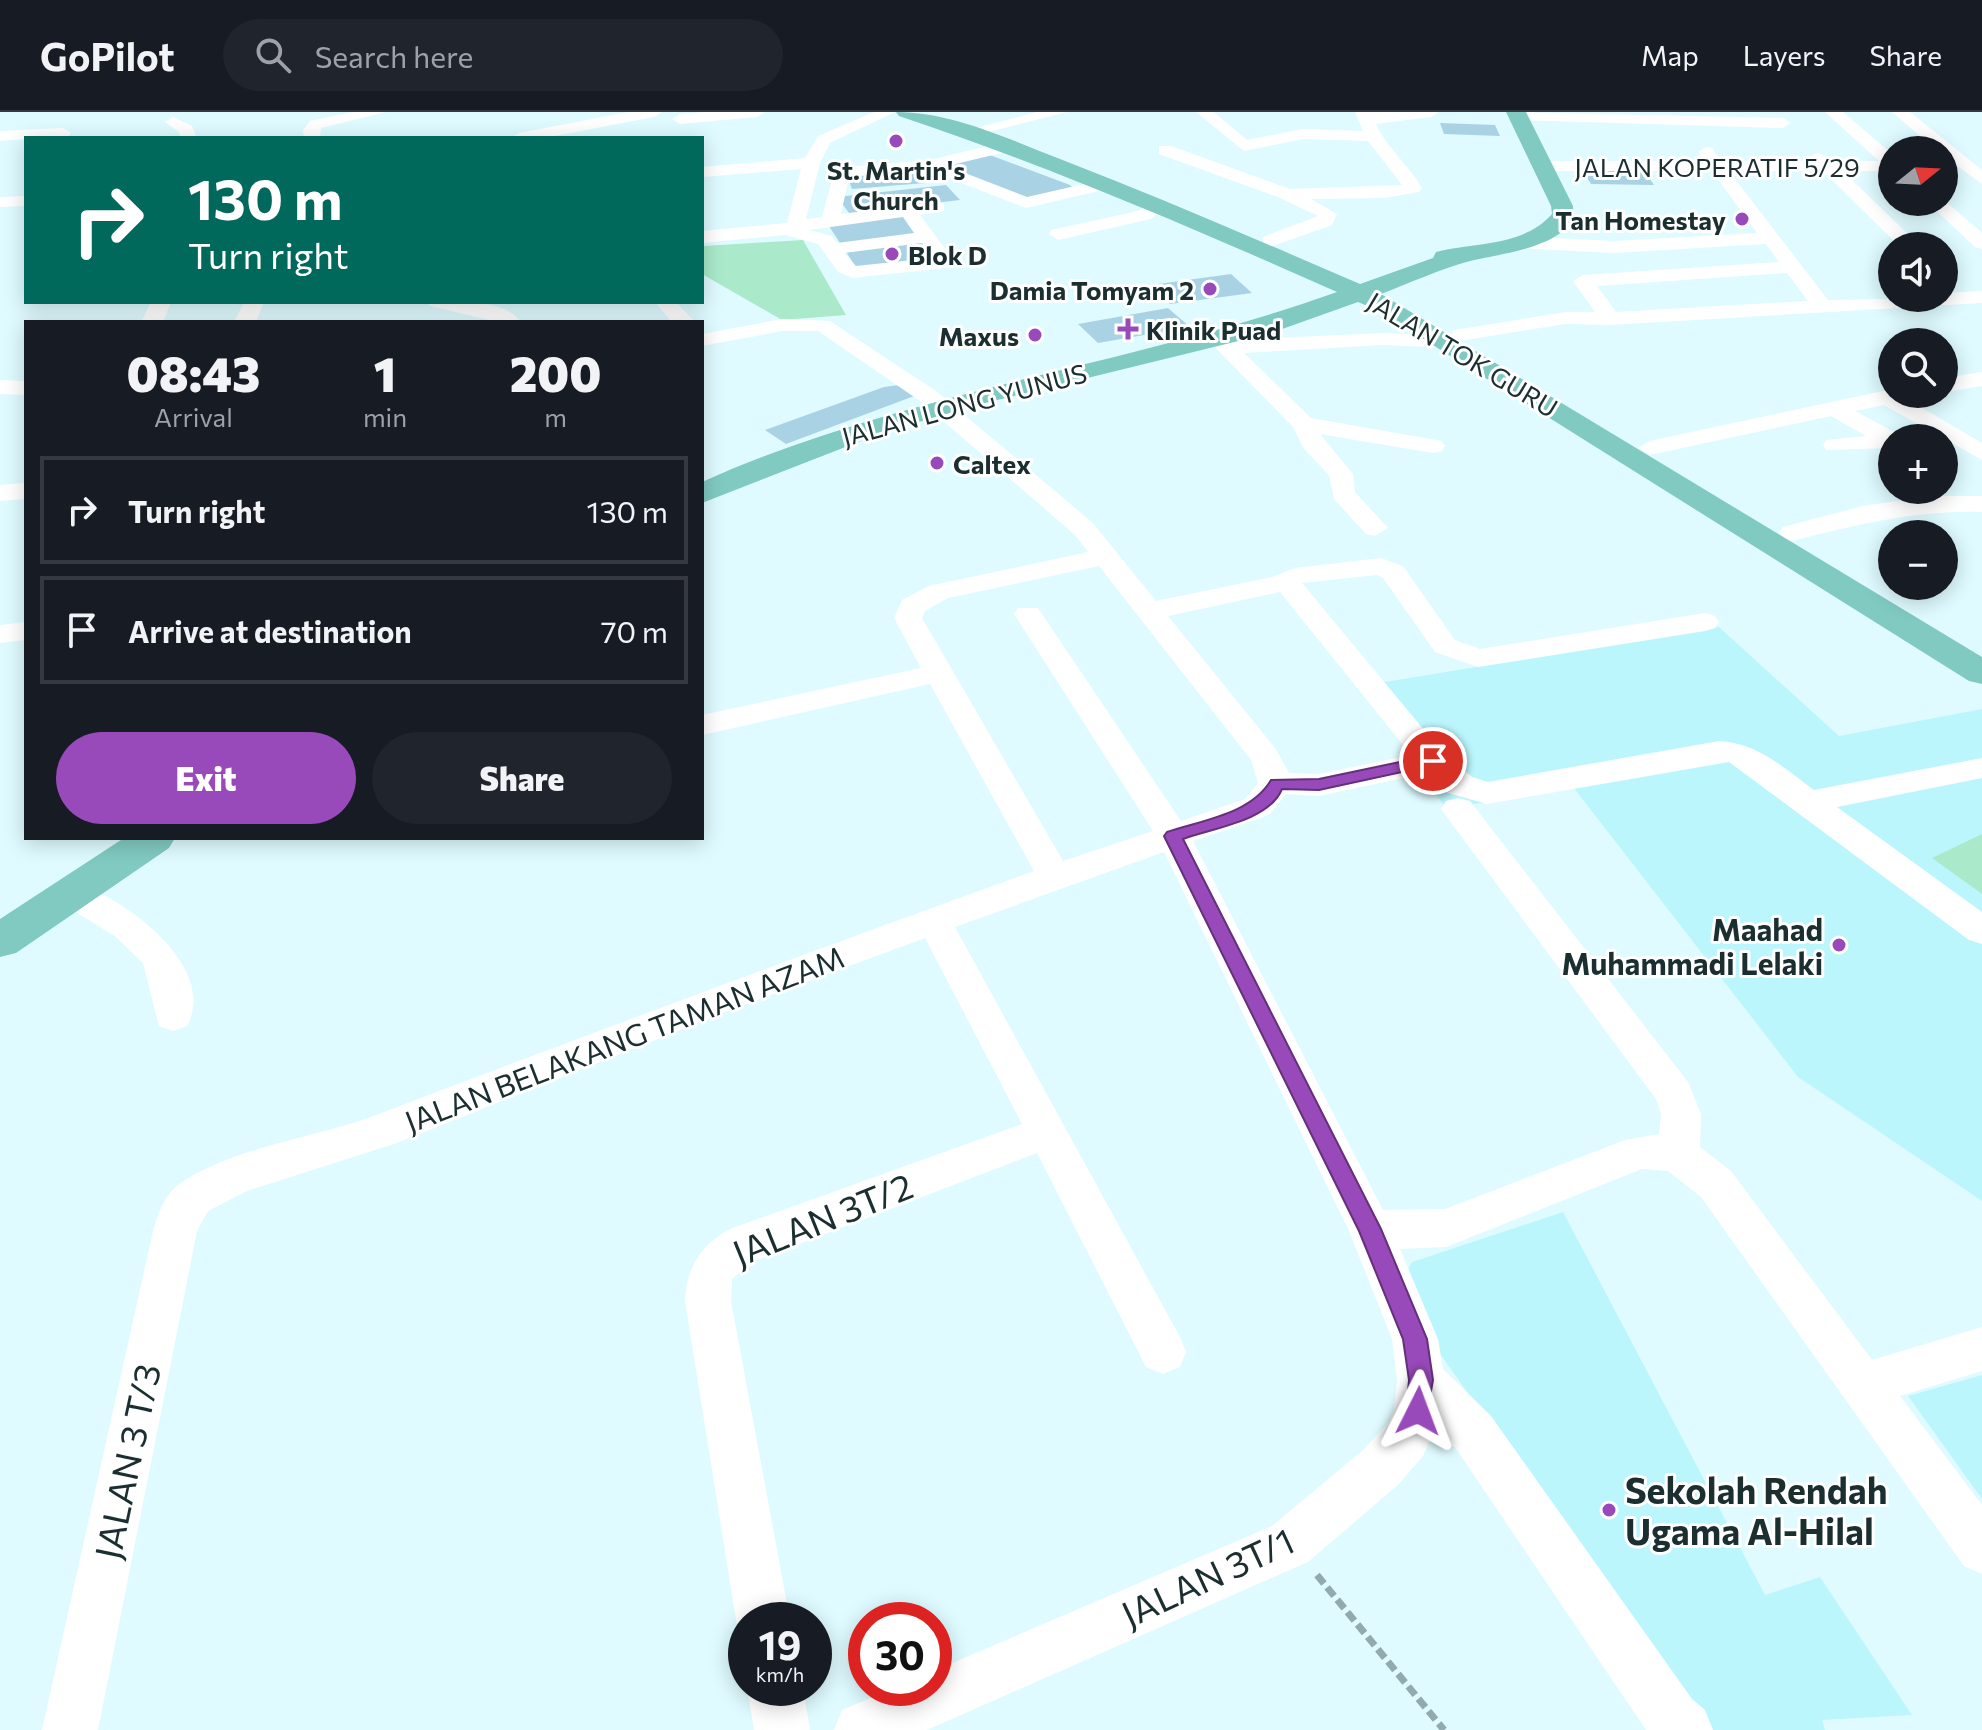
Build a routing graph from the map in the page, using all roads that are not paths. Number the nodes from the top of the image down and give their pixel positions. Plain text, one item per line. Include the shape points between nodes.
1 (378, 112) edge
2 (654, 112) edge
3 (757, 112) edge
4 (887, 112) edge
5 (906, 112) edge
6 (936, 112) edge
7 (1059, 112) edge
8 (1204, 112) edge
9 (1431, 112) edge
10 (1833, 112) edge
11 (1900, 112) edge
12 (1926, 112) edge
13 (1528, 115) edge
14 (678, 116) edge
15 (1613, 116) edge
16 (1680, 116) edge
17 (816, 119) dead end
18 (173, 122) dead end
19 (1367, 122) edge
20 (984, 128) junction
21 (1788, 128) edge
22 (63, 133) dead end
23 (0, 136) edge
24 (188, 136) edge
25 (312, 136) edge
26 (529, 136) edge
27 (684, 136) edge
28 (824, 140) junction
29 (1008, 146) junction
30 (1971, 147) dead end
31 (1165, 150) dead end
32 (1878, 152) edge
33 (1555, 157) junction
34 (811, 163) junction
35 (930, 165) junction
36 (1878, 165) edge
37 (1647, 166) junction
38 (1717, 166) junction
39 (1827, 166) junction
40 (1974, 166) edge
41 (704, 172) edge
42 (1982, 179) edge
43 (1106, 184) junction
44 (1286, 194) junction
45 (24, 201) edge
46 (0, 202) edge
47 (1159, 205) junction
48 (938, 207) dead end
49 (908, 211) junction
50 (1952, 216) edge
51 (830, 221) junction
52 (794, 228) junction
53 (1895, 232) edge
54 (1058, 234) dead end
55 (704, 237) edge
56 (928, 237) junction
57 (1771, 238) junction
58 (1516, 242) junction
59 (1982, 243) edge
60 (832, 249) junction
61 (1282, 250) junction
62 (1420, 266) junction
63 (1793, 267) junction
64 (1359, 278) junction
65 (1973, 298) edge
66 (447, 304) edge
67 (667, 304) edge
68 (1822, 306) junction
69 (1285, 314) junction
70 (1610, 319) junction
71 (508, 320) edge
72 (682, 320) edge
73 (1442, 330) junction
74 (704, 340) edge
75 (1225, 340) junction
76 (1982, 379) edge
77 (1958, 383) edge
78 (0, 387) edge
79 (24, 388) edge
80 (1878, 399) edge
81 (940, 407) junction
82 (1833, 408) junction
83 (1912, 408) edge
84 (1303, 424) junction
85 (1937, 424) edge
86 (1982, 426) edge
87 (1878, 430) edge
88 (1958, 431) edge
89 (1958, 438) edge
90 (1878, 442) edge
91 (1835, 445) dead end
92 (1433, 446) dead end
93 (1650, 448) junction
94 (1982, 453) edge
95 (24, 491) edge
96 (0, 493) edge
97 (704, 493) edge
98 (1982, 504) edge
99 (1375, 528) dead end
100 (1792, 533) junction
101 (1106, 556) junction
102 (1286, 582) junction
103 (1149, 611) junction
104 (1028, 614) dead end
105 (1705, 622) dead end
106 (24, 631) edge
107 (0, 634) edge
108 (1982, 649) edge
109 (939, 673) junction
110 (1982, 673) edge
111 (704, 725) edge
112 (1433, 761) junction
113 (1982, 768) edge
114 (1277, 783) junction
115 (1808, 802) junction
116 (1458, 809) dead end
117 (1173, 836) junction
118 (151, 840) edge
119 (1055, 877) junction
120 (71, 893) junction
121 (934, 921) junction
122 (1982, 931) edge
123 (0, 941) edge
124 (173, 1016) dead end
125 (1047, 1132) junction
126 (1679, 1154) junction
127 (193, 1198) joint
128 (1370, 1229) junction
129 (1982, 1349) edge
130 (1163, 1352) dead end
131 (1421, 1380) junction
132 (1863, 1385) junction
133 (1982, 1548) edge
134 (760, 1602) edge
135 (778, 1706) edge
136 (70, 1730) edge
137 (782, 1730) edge
138 (862, 1730) edge
139 (1685, 1730) edge

1 - 25 street via 316,124
2 - 26 street
3 - 14 street
4 - 28 street
5 - 29 main road, JALAN TOK GURU
6 - 20 main road, JALAN TOK GURU
7 - 20 street
8 - 19 street via 1244,146
9 - 19 street
10 - 32 street
11 - 40 street
12 - 30 street
13 - 15 street
13 - 33 main road, JALAN LONG YUNUS
14 - 27 street
15 - 16 street
15 - 37 street
16 - 21 street
16 - 38 street
17 - 28 street
18 - 24 street
19 - 44 street via 1412,189
20 - 61 main road, JALAN TOK GURU
21 - 39 street
22 - 23 street
28 - 34 street
29 - 35 street
29 - 43 main road, JALAN TOK GURU
31 - 44 street
33 - 37 street, JALAN KOPERATIF 5/29
33 - 58 main road, JALAN LONG YUNUS via 1563,215 1550,231
34 - 41 street
34 - 52 street
35 - 43 street via 1026,203
35 - 51 street via 841,172
36 - 39 street, JALAN KOPERATIF 5/29
37 - 38 street, JALAN KOPERATIF 5/29
38 - 39 street, JALAN KOPERATIF 5/29
38 - 57 street
39 - 53 street
40 - 42 street
43 - 47 main road, JALAN TOK GURU
44 - 61 street via 1328,214
45 - 46 street
47 - 54 street via 1146,214
47 - 61 main road, JALAN TOK GURU
48 - 49 street
49 - 51 street
49 - 56 street
50 - 59 street
51 - 52 street
52 - 55 street
52 - 60 street via 825,240
56 - 60 street
56 - 60 street via 945,262 858,273 845,268
57 - 58 street via 1614,247
57 - 63 street
58 - 62 main road, JALAN LONG YUNUS
61 - 64 main road, JALAN TOK GURU
61 - 69 main road via 1312,283 1309,293
62 - 64 main road, JALAN LONG YUNUS
62 - 73 main road via 1410,287 1412,296
63 - 68 street
63 - 70 street via 1583,281
64 - 69 main road, JALAN LONG YUNUS
64 - 73 main road, JALAN TOK GURU
65 - 68 street
66 - 71 street
67 - 72 street
68 - 70 street
69 - 73 main road via 1355,309 1397,315
69 - 75 main road, JALAN LONG YUNUS
70 - 73 street
73 - 75 street via 1384,339
73 - 93 main road, JALAN TOK GURU
73 - 110 main road, JALAN TOK GURU
74 - 81 street via 782,325 823,325
75 - 81 main road, JALAN LONG YUNUS
75 - 84 street
76 - 77 street
78 - 79 street
80 - 82 street
81 - 97 main road, JALAN LONG YUNUS via 799,452
81 - 101 street via 1077,522
82 - 87 street
82 - 93 street
83 - 85 street
84 - 92 street
84 - 99 street via 1313,444 1341,474 1343,494
86 - 88 street
89 - 94 street
90 - 91 street
93 - 100 main road, JALAN TOK GURU
95 - 96 street
98 - 100 street via 1879,508
100 - 108 main road, JALAN TOK GURU
101 - 103 street
101 - 109 street via 922,598 908,618
102 - 103 street
102 - 105 street via 1295,576 1386,567 1445,646 1478,658
102 - 112 street
103 - 114 street via 1264,755
104 - 117 street, JALAN 3T/1
106 - 107 street
109 - 111 street
109 - 119 street
112 - 114 street via 1319,785
112 - 115 street via 1460,785 1487,793 1727,750 1750,759
113 - 115 street
114 - 117 street, JALAN BELAKANG TAMAN AZAM via 1257,807
115 - 122 street
116 - 126 street via 1674,1093 1681,1114
117 - 119 street, JALAN BELAKANG TAMAN AZAM
117 - 128 street, JALAN 3T/1
118 - 120 main road
119 - 121 street, JALAN BELAKANG TAMAN AZAM
120 - 123 main road
120 - 124 street via 140,933 166,969
121 - 125 street
121 - 127 street, JALAN BELAKANG TAMAN AZAM via 382,1131 234,1177
125 - 130 street
125 - 134 street, JALAN 3T/2 via 746,1243 716,1262 707,1283 708,1301
126 - 128 street via 1640,1152 1446,1228
126 - 132 street via 1716,1184
127 - 136 street, JALAN 3 T/3 via 180,1213 175,1231
128 - 131 street, JALAN 3T/1 via 1415,1339
129 - 132 street
131 - 138 street, JALAN 3T/1 via 1418,1411 1406,1439 1290,1544
131 - 139 street via 1474,1433 1672,1719
132 - 133 street
135 - 137 street

